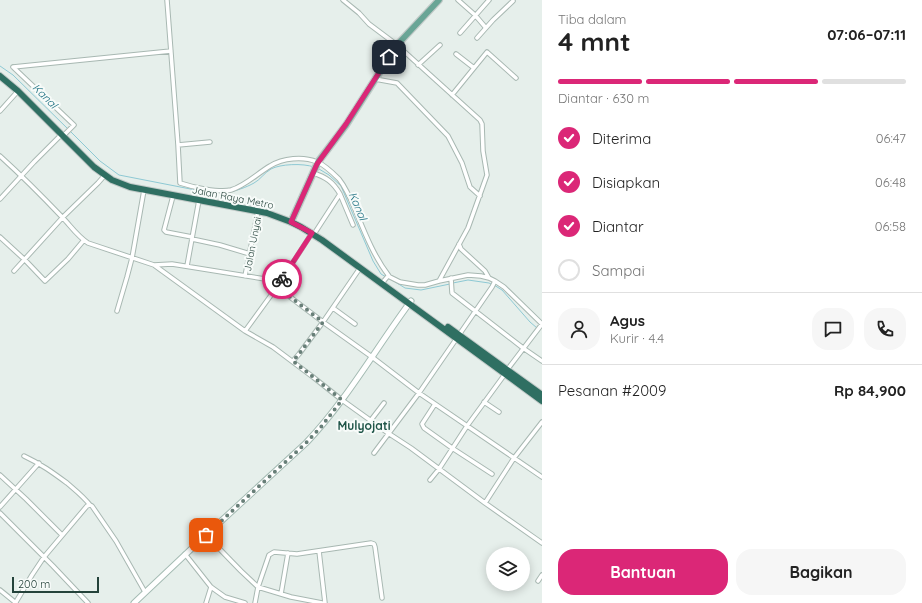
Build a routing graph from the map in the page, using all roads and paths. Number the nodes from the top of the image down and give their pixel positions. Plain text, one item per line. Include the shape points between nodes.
1 (167, 0) edge
2 (343, 0) edge
3 (439, 0) edge
4 (458, 0) edge
5 (467, 0) edge
6 (489, 0) edge
7 (513, 1) edge
8 (463, 4) junction
9 (475, 15) junction
10 (486, 28) junction
11 (460, 33) dead end
12 (477, 38) dead end
13 (397, 45) junction
14 (440, 45) dead end
15 (171, 51) junction
16 (456, 54) dead end
17 (418, 66) junction
18 (474, 68) junction
19 (0, 72) edge
20 (0, 76) edge
21 (516, 78) dead end
22 (375, 79) junction
23 (18, 91) junction
24 (452, 95) junction
25 (0, 111) edge
26 (63, 135) junction
27 (210, 142) dead end
28 (178, 145) junction
29 (0, 156) edge
30 (317, 163) junction
31 (313, 172) junction
32 (21, 175) junction
33 (105, 175) junction
34 (144, 190) junction
35 (340, 194) junction
36 (173, 196) junction
37 (480, 196) junction
38 (0, 199) edge
39 (199, 200) junction
40 (258, 211) junction
41 (62, 217) junction
42 (291, 220) junction
43 (353, 224) dead end
44 (314, 232) junction
45 (0, 237) edge
46 (192, 238) junction
47 (84, 240) junction
48 (459, 244) junction
49 (250, 254) junction
50 (132, 258) junction
51 (25, 260) junction
52 (154, 265) junction
53 (187, 266) junction
54 (360, 268) junction
55 (14, 271) dead end
56 (245, 276) junction
57 (388, 276) junction
58 (489, 278) junction
59 (452, 279) junction
60 (439, 281) junction
61 (384, 282) junction
62 (494, 283) junction
63 (277, 287) junction
64 (410, 302) junction
65 (333, 308) junction
66 (117, 311) dead end
67 (475, 311) junction
68 (323, 322) junction
69 (355, 324) dead end
70 (245, 331) junction
71 (458, 337) junction
72 (523, 348) junction
73 (372, 357) junction
74 (293, 361) junction
75 (542, 361) edge
76 (506, 372) junction
77 (418, 393) junction
78 (542, 395) edge
79 (342, 400) junction
80 (542, 401) edge
81 (484, 402) junction
82 (384, 403) dead end
83 (435, 404) junction
84 (499, 412) dead end
85 (370, 420) junction
86 (542, 422) edge
87 (467, 426) junction
88 (388, 433) junction
89 (452, 448) junction
90 (374, 453) dead end
91 (24, 456) dead end
92 (514, 458) junction
93 (39, 463) junction
94 (438, 469) junction
95 (492, 474) dead end
96 (0, 475) edge
97 (542, 477) edge
98 (430, 480) dead end
99 (16, 490) junction
100 (485, 503) junction
101 (90, 505) junction
102 (0, 507) edge
103 (0, 513) edge
104 (62, 535) junction
105 (206, 535) junction
106 (542, 543) edge
107 (317, 552) junction
108 (288, 553) junction
109 (185, 554) junction
110 (44, 557) junction
111 (542, 575) edge
112 (538, 581) dead end
113 (210, 587) junction
114 (258, 587) junction
115 (0, 590) edge
116 (146, 592) junction
117 (281, 594) junction
118 (291, 597) junction
119 (382, 598) dead end
120 (16, 602) edge
121 (88, 603) edge
122 (134, 603) edge
123 (206, 603) edge
124 (245, 603) edge
125 (255, 603) edge
126 (289, 603) edge
127 (322, 603) edge
128 (325, 603) edge

1 - 15 street
2 - 13 street
3 - 13 main road
4 - 8 street
5 - 8 street
6 - 9 street
7 - 10 street
8 - 9 street
9 - 10 street
9 - 11 street
10 - 12 street
13 - 17 street
13 - 22 main road
14 - 17 street
15 - 26 street via 13,67 74,125
15 - 28 street
16 - 18 street
17 - 24 street
18 - 21 street via 487,52
18 - 24 street
19 - 26 highway
20 - 23 highway, Jalan Raya Metro
22 - 30 main road
22 - 37 street via 396,83 448,136 462,163 470,187
23 - 25 street
23 - 26 highway, Jalan Raya Metro
24 - 37 street via 482,124 483,151 488,173
26 - 32 street
26 - 33 highway, Jalan Raya Metro
26 - 42 highway via 95,165 125,182 259,208
27 - 28 street
28 - 30 street via 180,183 190,187 231,190 246,183 271,165 301,159
29 - 32 street
30 - 31 main road
30 - 57 street via 334,173 342,184
31 - 35 street via 328,179
31 - 42 main road
32 - 38 street
32 - 41 street
33 - 34 highway, Jalan Raya Metro via 120,184
33 - 41 street
34 - 36 highway, Jalan Raya Metro
34 - 50 street
35 - 43 street
35 - 44 street
36 - 39 highway, Jalan Raya Metro
36 - 46 street via 164,230
37 - 48 street
39 - 40 highway, Jalan Raya Metro
39 - 46 street
40 - 42 highway, Jalan Raya Metro
40 - 49 street, Jalan Unyai
41 - 47 street
41 - 51 street
42 - 44 highway
44 - 54 highway
44 - 61 highway
44 - 63 street
45 - 51 street
46 - 49 street
46 - 53 street
47 - 50 street
47 - 51 street via 45,281
48 - 58 street
48 - 60 street
49 - 56 street, Jalan Unyai
50 - 52 street
50 - 66 street
51 - 55 street
52 - 53 street
52 - 70 street
53 - 56 street
54 - 64 highway
54 - 65 street
56 - 63 street via 267,280
57 - 60 street via 411,284 425,285
57 - 61 street
58 - 59 street via 472,275
58 - 62 street
59 - 60 street
59 - 67 street via 452,293
61 - 64 highway
62 - 67 street
62 - 72 street via 515,297 542,324
63 - 68 street
63 - 70 street
64 - 71 highway
64 - 73 street
65 - 68 street
65 - 69 street
67 - 71 street
67 - 72 street
68 - 73 street
68 - 74 street
70 - 74 street
71 - 76 highway
71 - 77 street
72 - 75 street
72 - 76 street
73 - 77 street
73 - 79 street
74 - 79 street
76 - 78 highway
76 - 80 highway
76 - 81 street
77 - 83 street
77 - 88 street
79 - 85 street
79 - 105 street via 306,443
81 - 84 street
81 - 87 street
82 - 85 street
83 - 87 street
83 - 89 street via 422,426
85 - 88 street
86 - 92 street
87 - 89 street
87 - 92 street
88 - 90 street
88 - 94 street
89 - 94 street
89 - 95 street
91 - 93 street
92 - 97 street
92 - 100 street
93 - 99 street
93 - 101 street via 83,496
94 - 98 street
94 - 100 street
96 - 99 street
99 - 102 street
99 - 104 street
100 - 106 street
101 - 104 street
101 - 116 street via 116,541
103 - 110 street
104 - 110 street
105 - 109 street
105 - 114 street
107 - 108 street
107 - 119 street via 373,544
107 - 128 street
108 - 114 street via 274,552 269,555
108 - 117 street
109 - 113 street
109 - 116 street
110 - 120 street
110 - 121 street
111 - 112 street
113 - 123 street
113 - 124 street via 225,597
114 - 117 street
114 - 125 street
115 - 120 street
116 - 122 street
117 - 118 street
118 - 126 street
118 - 127 street

